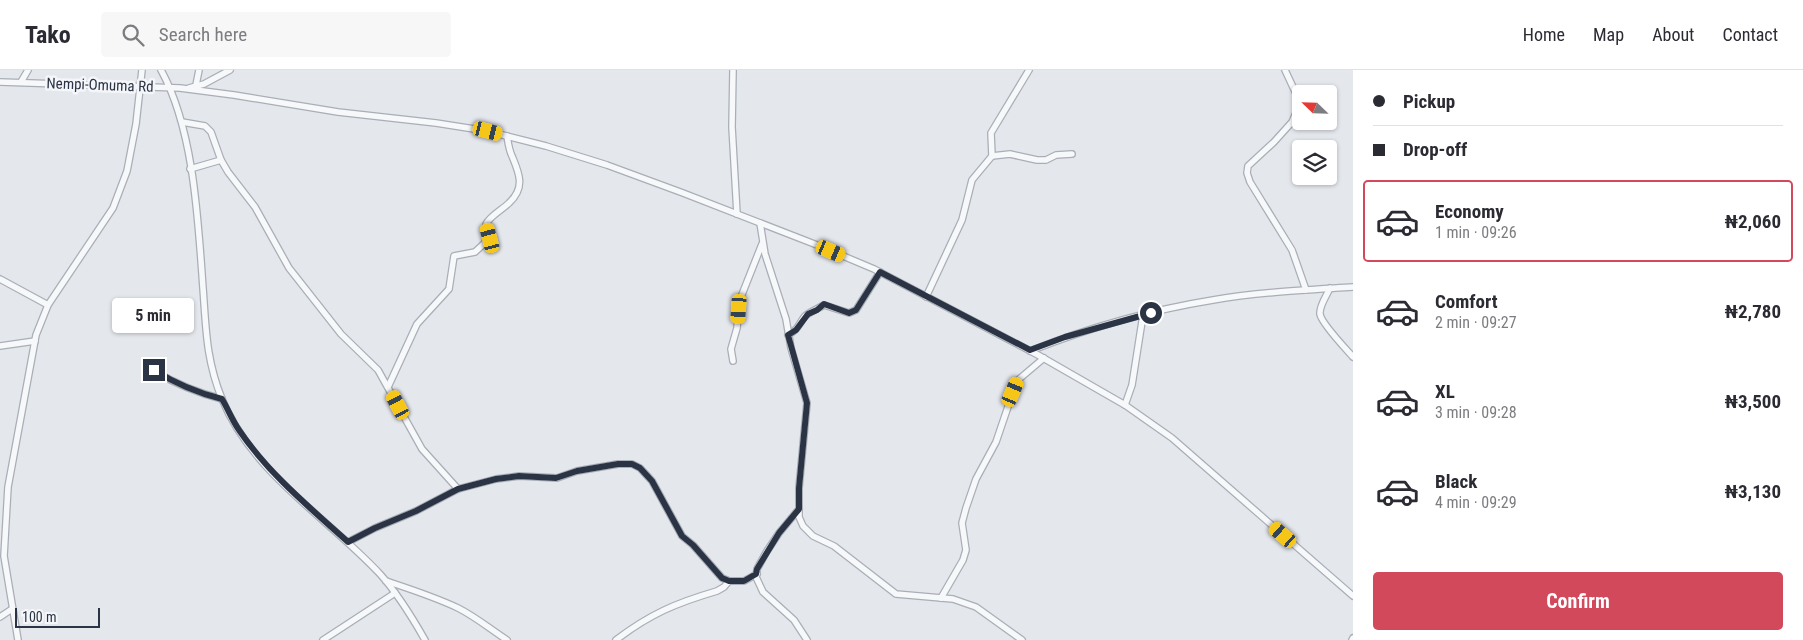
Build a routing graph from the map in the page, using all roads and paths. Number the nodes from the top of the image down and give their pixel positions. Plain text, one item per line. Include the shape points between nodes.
1 (28, 70) edge
2 (142, 70) edge
3 (161, 70) edge
4 (199, 70) edge
5 (230, 70) edge
6 (734, 70) edge
7 (1029, 70) edge
8 (1285, 70) edge
9 (0, 82) edge
10 (21, 82) junction
11 (196, 85) junction
12 (140, 87) junction
13 (171, 88) junction
14 (187, 89) junction
15 (182, 122) junction
16 (507, 136) junction
17 (1072, 154) dead end
18 (992, 156) junction
19 (221, 160) junction
20 (190, 169) junction
21 (737, 214) junction
22 (760, 223) junction
23 (762, 244) junction
24 (880, 272) junction
25 (0, 279) edge
26 (1353, 287) edge
27 (1330, 288) junction
28 (1306, 290) junction
29 (926, 297) junction
30 (48, 305) junction
31 (1143, 315) junction
32 (788, 335) junction
33 (35, 341) junction
34 (0, 346) edge
35 (1030, 350) junction
36 (1353, 357) edge
37 (1044, 358) junction
38 (733, 361) dead end
39 (154, 370) dead end
40 (388, 387) junction
41 (222, 399) junction
42 (1125, 405) junction
43 (458, 489) junction
44 (799, 509) junction
45 (348, 542) junction
46 (756, 574) junction
47 (385, 580) junction
48 (729, 581) junction
49 (744, 581) junction
50 (760, 586) junction
51 (395, 593) junction
52 (1353, 596) edge
53 (941, 598) junction
54 (12, 609) junction
55 (0, 617) edge
56 (18, 640) edge
57 (323, 640) edge
58 (425, 640) edge
59 (507, 640) edge
60 (616, 640) edge
61 (807, 640) edge
62 (1022, 640) edge

1 - 10 street
2 - 12 street
3 - 13 street
4 - 11 street
5 - 11 street
6 - 21 street via 732,127
7 - 18 street via 991,133
8 - 28 street via 1299,100 1298,108 1292,122 1248,166 1247,173 1292,250
9 - 10 street, Nempi-Omuma Rd
10 - 12 street, Nempi-Omuma Rd
11 - 14 street
12 - 13 street, Nempi-Omuma Rd
12 - 30 street via 127,171 113,208
13 - 14 street, Nempi-Omuma Rd
13 - 15 street
14 - 16 street, Nempi-Omuma Rd via 436,123
15 - 19 street via 205,126 212,132
15 - 20 street
16 - 21 street, Nempi-Omuma Rd via 607,165
16 - 40 street via 520,175 514,199 489,218 486,224 490,238 475,252 454,256 449,289 417,324
17 - 18 street via 1056,155 1046,160 1010,154
18 - 29 street via 972,180 962,220
19 - 20 street
19 - 40 street via 255,208 289,268 341,334 378,370
20 - 41 street via 207,349
21 - 22 street, Nempi-Omuma Rd
22 - 23 street
22 - 24 street, Nempi-Omuma Rd
23 - 32 street
23 - 38 street via 739,302 731,349
24 - 29 street, Nempi-Omuma Rd
24 - 32 street via 856,310 849,313 824,304 808,314
25 - 30 street
26 - 27 street
27 - 28 street
27 - 36 street via 1320,315
28 - 31 street via 1213,300
29 - 35 street, Nempi-Omuma Rd
30 - 33 street
31 - 35 street
31 - 42 street via 1132,385
32 - 44 street via 807,403
33 - 34 street
33 - 54 street via 8,487 4,556
35 - 37 street, Nempi-Omuma Rd
37 - 42 street, Nempi-Omuma Rd
37 - 53 street via 1018,380 996,442 976,479 966,508 962,523 966,550
39 - 41 street via 175,383
40 - 43 street via 422,449
41 - 45 street via 258,456 295,495
42 - 52 street, Nempi-Omuma Rd via 1172,438
43 - 45 street
43 - 48 street via 496,479 519,476 556,478 577,471 632,464 652,481 682,536 722,578
44 - 46 street via 775,539
44 - 53 street via 803,526 813,536 834,546 896,594
45 - 47 street
46 - 49 street
46 - 50 street
47 - 51 street
47 - 59 street via 457,608
48 - 49 street
48 - 60 street via 717,590 664,608
49 - 50 street
50 - 61 street via 794,620
51 - 57 street
51 - 58 street
53 - 62 street via 976,607
54 - 55 street
54 - 56 street

